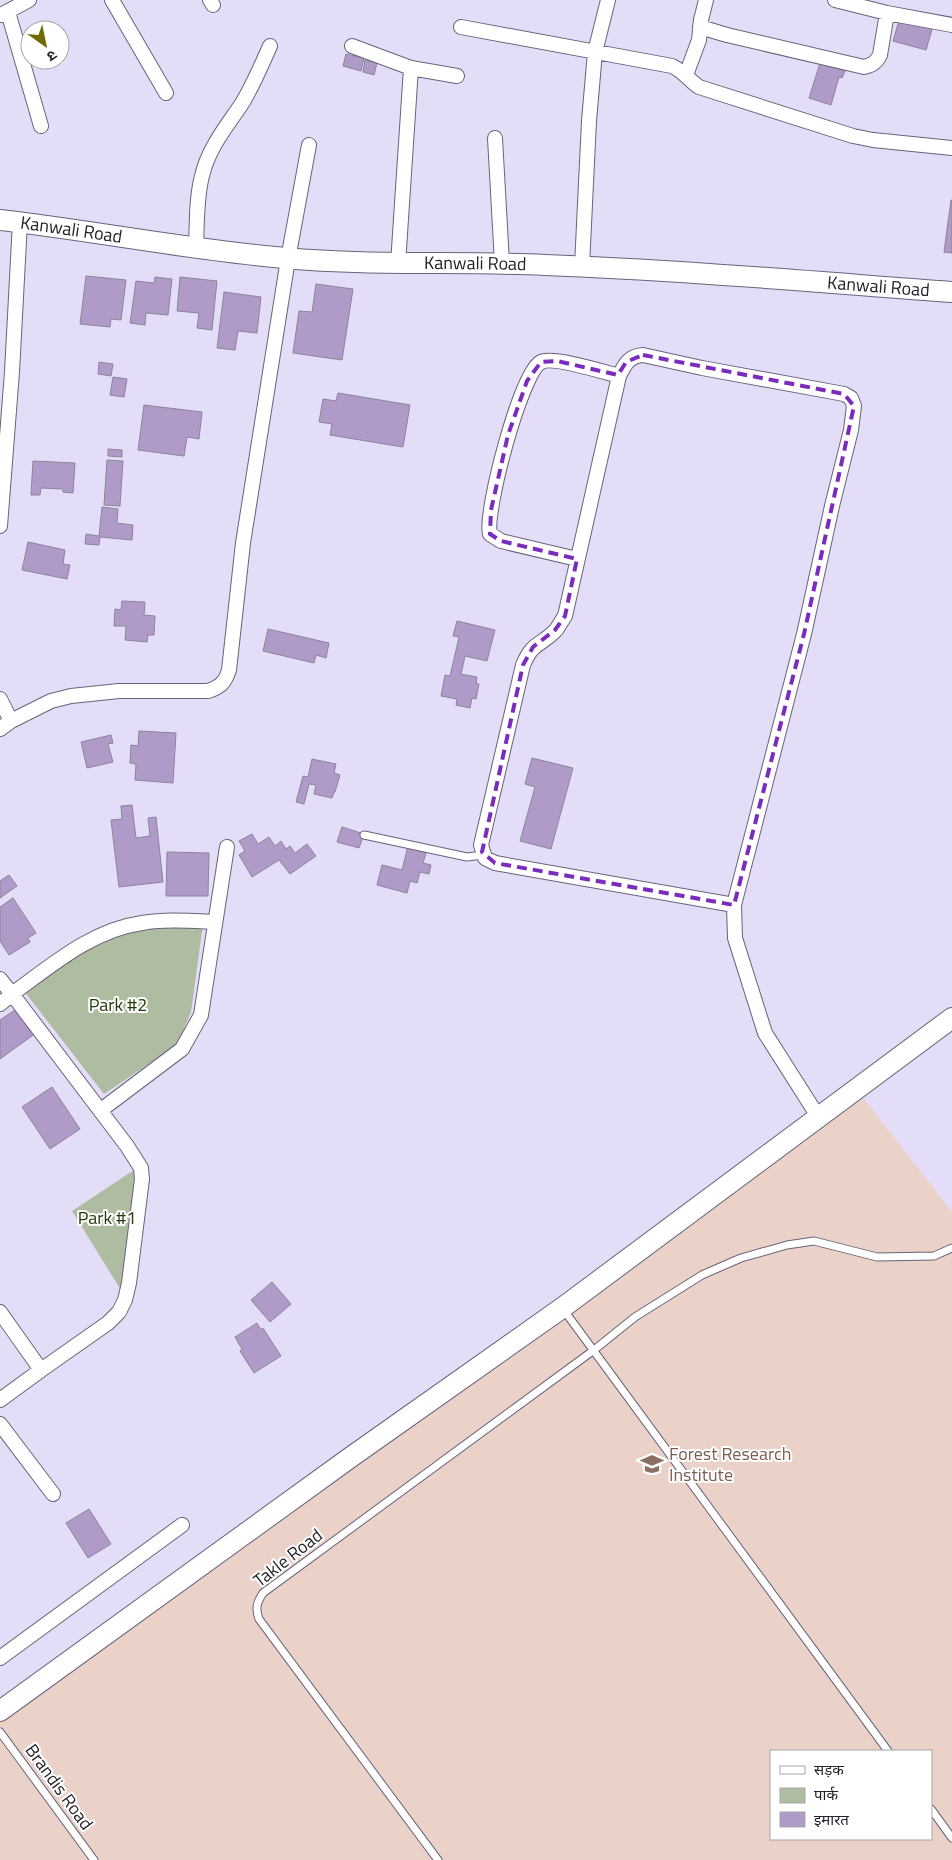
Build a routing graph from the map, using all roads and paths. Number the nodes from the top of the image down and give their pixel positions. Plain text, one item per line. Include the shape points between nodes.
1 (112, 0) edge
2 (608, 0) edge
3 (706, 0) edge
4 (835, 0) edge
5 (24, 1) edge
6 (887, 12) junction
7 (4, 14) edge
8 (952, 25) edge
9 (461, 27) dead end
10 (700, 27) junction
11 (270, 46) dead end
12 (352, 46) dead end
13 (595, 52) junction
14 (411, 68) junction
15 (686, 75) junction
16 (457, 76) dead end
17 (166, 94) dead end
18 (41, 126) dead end
19 (495, 138) dead end
20 (309, 145) dead end
21 (952, 148) edge
22 (0, 220) edge
23 (20, 222) junction
24 (196, 249) junction
25 (288, 259) junction
26 (502, 263) junction
27 (398, 264) junction
28 (582, 266) junction
29 (952, 292) edge
30 (618, 376) junction
31 (0, 526) edge
32 (577, 559) junction
33 (0, 699) edge
34 (6, 725) edge
35 (364, 835) dead end
36 (227, 847) dead end
37 (483, 855) junction
38 (734, 905) junction
39 (215, 922) junction
40 (0, 979) edge
41 (12, 994) junction
42 (0, 1004) edge
43 (952, 1018) edge
44 (101, 1110) junction
45 (820, 1118) junction
46 (952, 1248) edge
47 (562, 1308) junction
48 (0, 1312) edge
49 (594, 1350) junction
50 (41, 1370) junction
51 (0, 1400) edge
52 (0, 1424) edge
53 (53, 1494) dead end
54 (182, 1525) dead end
55 (0, 1658) edge
56 (0, 1711) edge
57 (0, 1732) edge
58 (887, 1750) edge
59 (932, 1810) edge
60 (952, 1838) edge
61 (94, 1860) edge
62 (438, 1860) edge

1 - 17 street
2 - 13 street
3 - 10 street
4 - 6 street
5 - 7 street
6 - 8 street
6 - 10 street via 880,55 872,65 864,67
7 - 18 street
9 - 13 street
10 - 15 street via 699,40
11 - 24 street via 242,104 208,156 202,176
12 - 14 street
13 - 15 street via 672,66
13 - 28 street
14 - 16 street
14 - 27 street
15 - 21 street via 699,87 853,136
19 - 26 street
20 - 25 street
22 - 23 main road, Kanwali Road
23 - 24 main road, Kanwali Road
23 - 31 street
24 - 25 main road, Kanwali Road
25 - 27 main road, Kanwali Road
25 - 34 street via 242,543 226,681 208,691 120,691 71,696 51,701
26 - 27 main road, Kanwali Road
26 - 28 main road, Kanwali Road
28 - 29 main road, Kanwali Road
30 - 32 street
30 - 32 street via 557,361 541,362 527,381 508,434 491,510 490,534 501,541
30 - 38 street via 626,362 634,356 643,355 844,394 851,398 854,406 804,634
32 - 37 street via 564,616 555,630 527,654 523,665 481,845
33 - 34 street
35 - 37 lane via 467,857
36 - 39 street
37 - 38 street via 496,863
38 - 45 street via 735,938 765,1033
39 - 41 street via 142,922 108,932 62,958
39 - 44 street via 201,1015 182,1049
40 - 41 street
41 - 42 street
41 - 44 street
43 - 45 main road
44 - 50 street via 136,1158 142,1179 129,1283 119,1312 108,1323
45 - 47 main road
46 - 49 lane via 934,1256 877,1257 814,1241 741,1258 694,1280 635,1317
47 - 49 lane
47 - 56 main road
48 - 50 street
49 - 58 lane
49 - 62 lane, Takle Road via 271,1587 258,1601 256,1611 259,1619
50 - 51 street
52 - 53 street
54 - 55 street
57 - 61 lane, Brandis Road
59 - 60 lane

